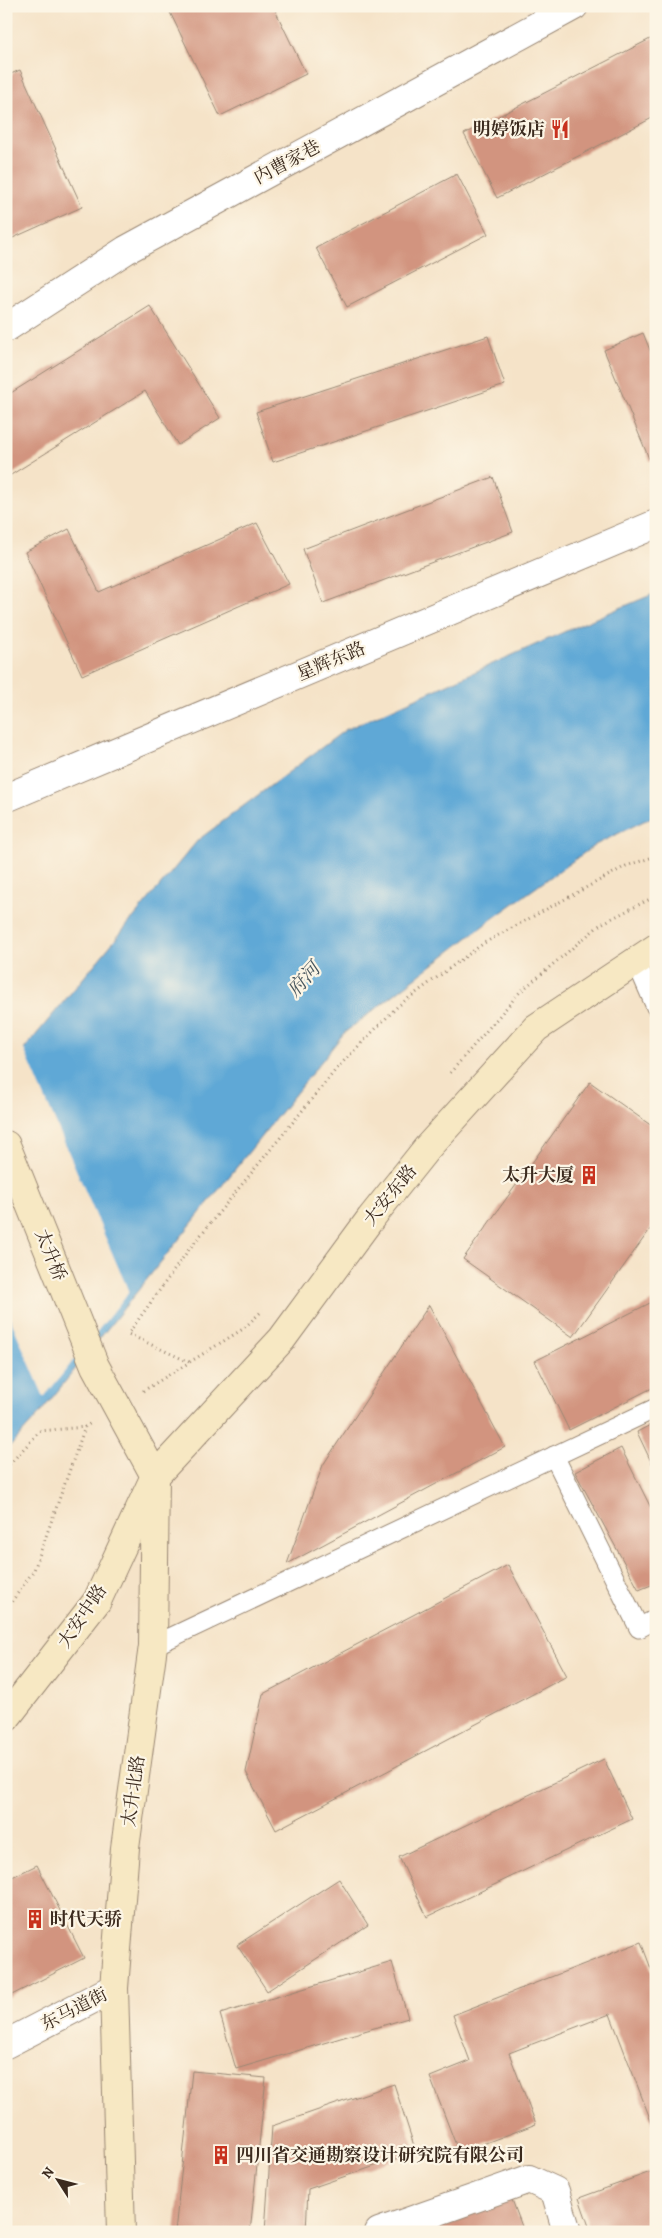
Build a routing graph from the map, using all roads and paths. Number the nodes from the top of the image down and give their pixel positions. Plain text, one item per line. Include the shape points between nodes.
1 (574, 6) edge
2 (6, 328) edge
3 (656, 524) edge
4 (6, 798) edge
5 (656, 856) edge
6 (656, 896) edge
7 (646, 954) edge
8 (656, 1007) edge
9 (444, 1080) dead end
10 (6, 1145) edge
11 (264, 1308) dead end
12 (190, 1362) junction
13 (95, 1366) joint
14 (118, 1406) junction
15 (656, 1408) edge
16 (85, 1427) junction
17 (554, 1456) junction
18 (6, 1468) edge
19 (155, 1476) junction
20 (6, 1610) edge
21 (656, 1619) edge
22 (154, 1646) junction
23 (6, 1718) edge
24 (114, 1988) junction
25 (6, 2044) edge
26 (121, 2232) edge
27 (379, 2232) edge
28 (567, 2232) edge

1 - 2 street, 内曹家巷 via 126,250
3 - 4 street, 星辉东路
5 - 12 path via 626,866 484,942 398,1006 338,1067 190,1248 128,1334
6 - 9 path via 601,924 520,992
7 - 8 lane
7 - 19 main road, 大安东路 via 536,1028 427,1148 370,1218 282,1339
10 - 13 main road, 太升桥
11 - 12 path via 243,1329
12 - 14 path
13 - 14 main road, 太升北路
14 - 16 path
14 - 19 main road, 太升北路
15 - 17 lane
16 - 18 path via 40,1431
16 - 20 path via 34,1570
17 - 21 lane via 640,1628
17 - 22 lane
19 - 22 main road, 太升北路
19 - 23 main road, 大安中路 via 97,1601
22 - 24 main road, 太升北路 via 125,1848
24 - 25 street, 东马道街
24 - 26 main road, 太升北路
27 - 28 street via 529,2179 555,2191

